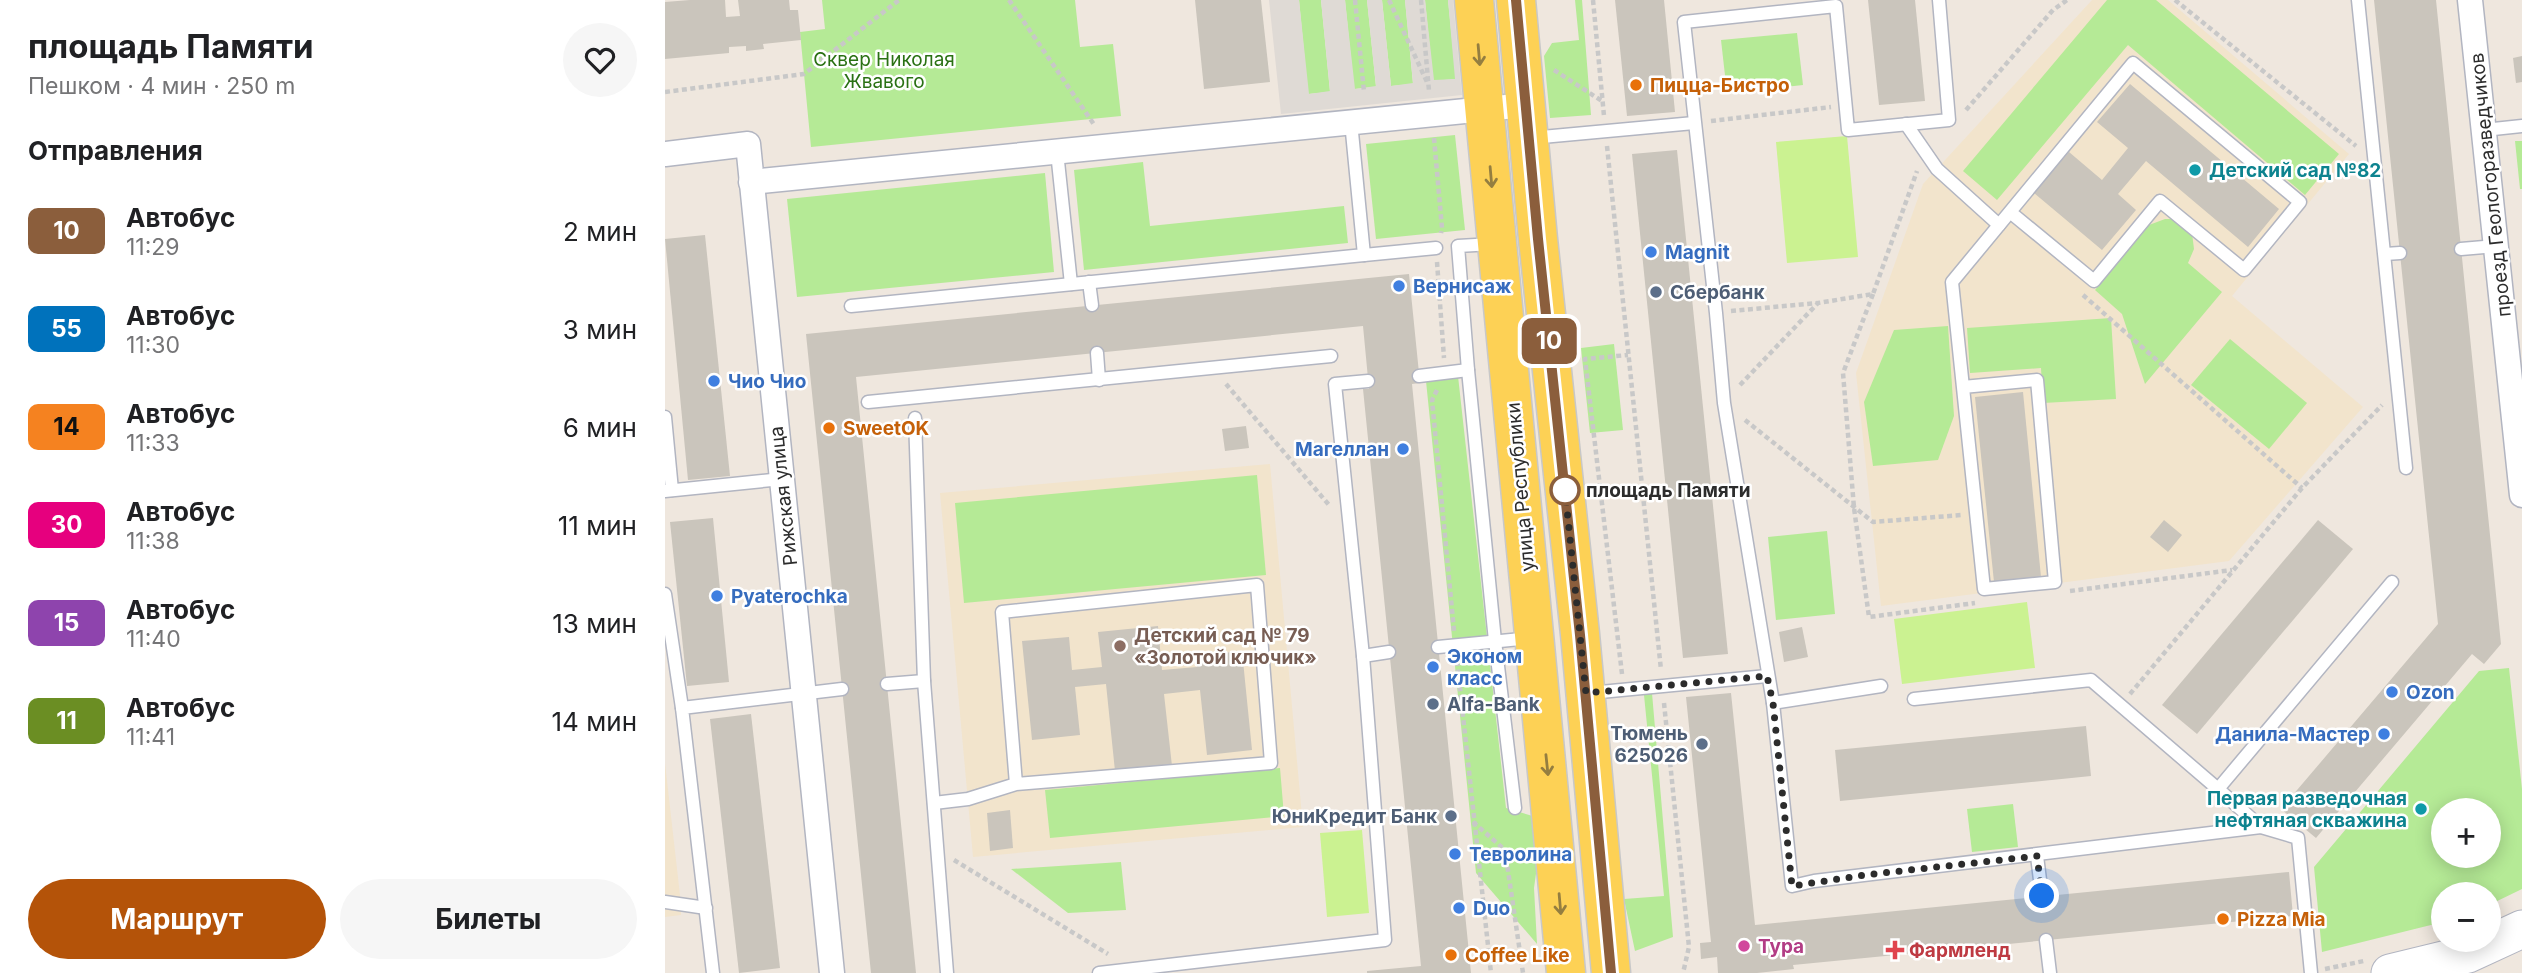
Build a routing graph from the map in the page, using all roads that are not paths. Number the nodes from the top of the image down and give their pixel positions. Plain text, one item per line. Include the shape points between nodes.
1 (1474, 0) edge
2 (1517, 0) edge
3 (1939, 0) edge
4 (2358, 0) edge
5 (2470, 0) edge
6 (1485, 109) junction
7 (1351, 122) junction
8 (1527, 122) junction
9 (1694, 123) junction
10 (1906, 124) junction
11 (2522, 125) edge
12 (2484, 130) junction
13 (1058, 152) junction
14 (665, 154) edge
15 (751, 182) junction
16 (2010, 212) junction
17 (1999, 225) junction
18 (1497, 244) junction
19 (2496, 246) junction
20 (1436, 248) road end
21 (2461, 249) dead end
22 (2400, 253) dead end
23 (2385, 254) junction
24 (1364, 255) junction
25 (1090, 282) junction
26 (1071, 284) junction
27 (1092, 305) dead end
28 (851, 306) dead end
29 (1097, 353) dead end
30 (1331, 356) dead end
31 (1468, 370) junction
32 (1419, 376) dead end
33 (1099, 380) junction
34 (1368, 381) dead end
35 (1963, 387) junction
36 (868, 402) dead end
37 (665, 417) edge
38 (915, 418) dead end
39 (2518, 420) edge
40 (2406, 468) dead end
41 (782, 479) junction
42 (669, 491) edge
43 (2522, 495) edge
44 (2392, 582) dead end
45 (665, 594) edge
46 (1534, 638) junction
47 (1495, 640) junction
48 (1438, 647) dead end
49 (1389, 652) dead end
50 (1363, 656) junction
51 (1767, 676) junction
52 (924, 681) junction
53 (887, 684) dead end
54 (1881, 686) dead end
55 (842, 688) dead end
56 (1586, 693) junction
57 (804, 694) junction
58 (1914, 699) dead end
59 (1773, 703) junction
60 (681, 708) junction
61 (1016, 784) junction
62 (2218, 789) junction
63 (934, 803) junction
64 (1515, 808) dead end
65 (2260, 827) junction
66 (2037, 856) junction
67 (2042, 896) dead end
68 (665, 902) edge
69 (706, 908) junction
70 (2522, 929) edge
71 (2046, 940) dead end
72 (1175, 970) edge
73 (713, 973) edge
74 (832, 973) edge
75 (947, 973) edge
76 (1098, 973) edge
77 (1566, 973) edge
78 (1611, 973) edge
79 (2050, 973) edge
80 (2311, 973) edge
81 (2390, 973) edge

1 -> 6 main road, улица Республики
2 - 8 main road
3 - 10 lane via 1949,120
4 - 23 lane
5 - 12 street, проезд Геологоразведчиков
6 - 7 street
6 - 8 street
6 -> 18 main road, улица Республики
7 - 13 street
7 - 24 lane
8 - 9 lane via 1606,132
8 - 56 main road
9 - 10 lane via 1684,22 1836,6 1848,130
9 - 51 lane via 1724,403
10 - 17 lane via 1937,169
11 - 12 lane
12 - 19 street, проезд Геологоразведчиков
13 - 15 street
13 - 26 lane
14 - 15 street, Рижская улица via 748,144
15 - 41 street, Рижская улица
16 - 16 lane via 2133,63 2300,202 2244,270 2161,201 2094,281
16 - 17 lane
17 - 35 lane via 1952,282
18 - 31 lane via 1458,246
18 - 46 main road, улица Республики
19 - 21 lane
19 - 39 street, проезд Геологоразведчиков
20 - 24 lane
22 - 23 lane
23 - 40 lane
24 - 25 lane
25 - 26 lane
25 - 27 lane
26 - 28 lane
29 - 33 lane
30 - 33 lane
31 - 32 lane
31 - 47 lane
33 - 36 lane
34 - 50 lane via 1335,384
35 - 35 lane via 1984,589 2055,582 2037,380
37 - 42 lane
38 - 52 lane
39 - 43 street, проезд Геологоразведчиков
41 - 42 lane
41 - 57 street, Рижская улица
44 - 62 lane
45 - 60 lane
46 - 47 lane
46 -> 77 main road, улица Республики
47 - 48 lane
47 - 64 lane
49 - 50 lane
50 - 72 lane via 1385,940
51 - 56 lane
51 - 59 lane
52 - 53 lane
52 - 63 lane
54 - 59 lane
55 - 57 lane
56 - 78 main road
57 - 60 lane
57 - 74 street, Рижская улица
58 - 62 lane via 2091,680
59 - 66 lane via 1792,886
60 - 69 lane
61 - 61 lane via 1271,763 1258,585 1002,612
61 - 63 lane via 968,799
62 - 65 lane
63 - 75 lane
65 - 66 lane
65 - 80 lane via 2298,838
66 - 67 lane
68 - 69 lane
69 - 73 lane
70 - 81 main road via 2468,954
71 - 79 lane
72 - 76 lane

